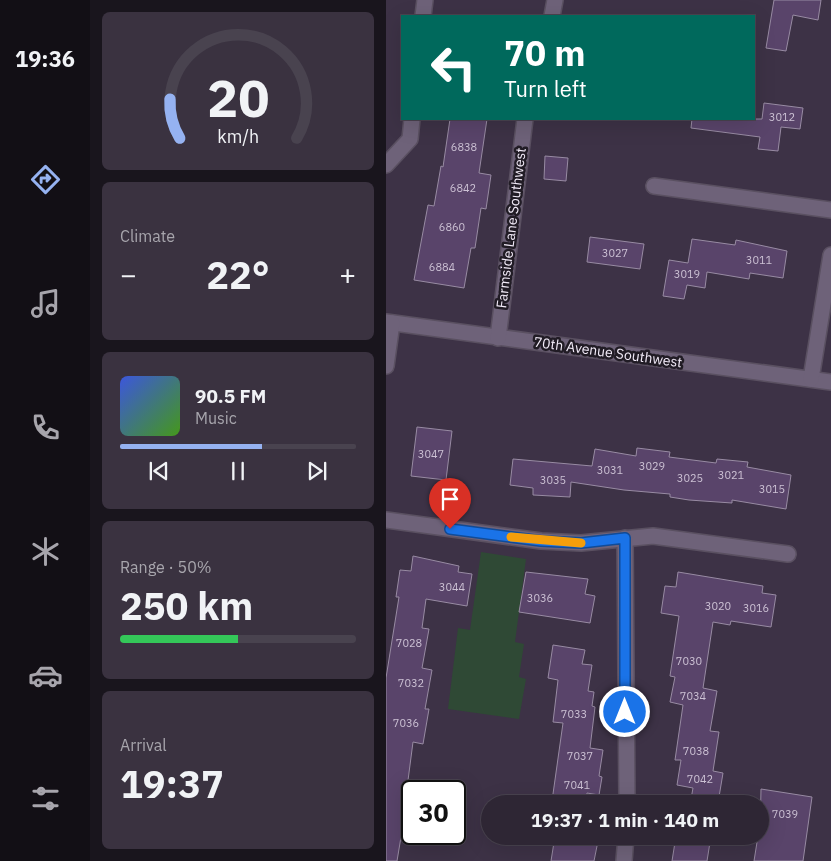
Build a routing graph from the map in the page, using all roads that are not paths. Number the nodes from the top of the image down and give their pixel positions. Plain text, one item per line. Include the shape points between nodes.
1 (425, 0) edge
2 (555, 0) edge
3 (423, 15) edge
4 (552, 15) edge
5 (412, 120) edge
6 (525, 120) edge
7 (386, 165) edge
8 (654, 186) dead end
9 (831, 210) edge
10 (831, 255) edge
11 (389, 322) edge
12 (498, 338) junction
13 (386, 366) edge
14 (811, 379) junction
15 (831, 382) edge
16 (386, 520) edge
17 (625, 538) junction
18 (788, 554) dead end
19 (627, 795) edge
20 (625, 845) edge
21 (624, 861) edge

1 - 3 street
2 - 4 street
5 - 7 street via 410,139
6 - 12 street, Farmside Lane Southwest
8 - 9 street
10 - 14 street
11 - 12 street, 70th Avenue Southwest
11 - 13 street
12 - 14 street, 70th Avenue Southwest
14 - 15 street, 70th Avenue Southwest
16 - 17 street via 541,541 581,543
17 - 18 street via 653,536
17 - 19 street
20 - 21 street

